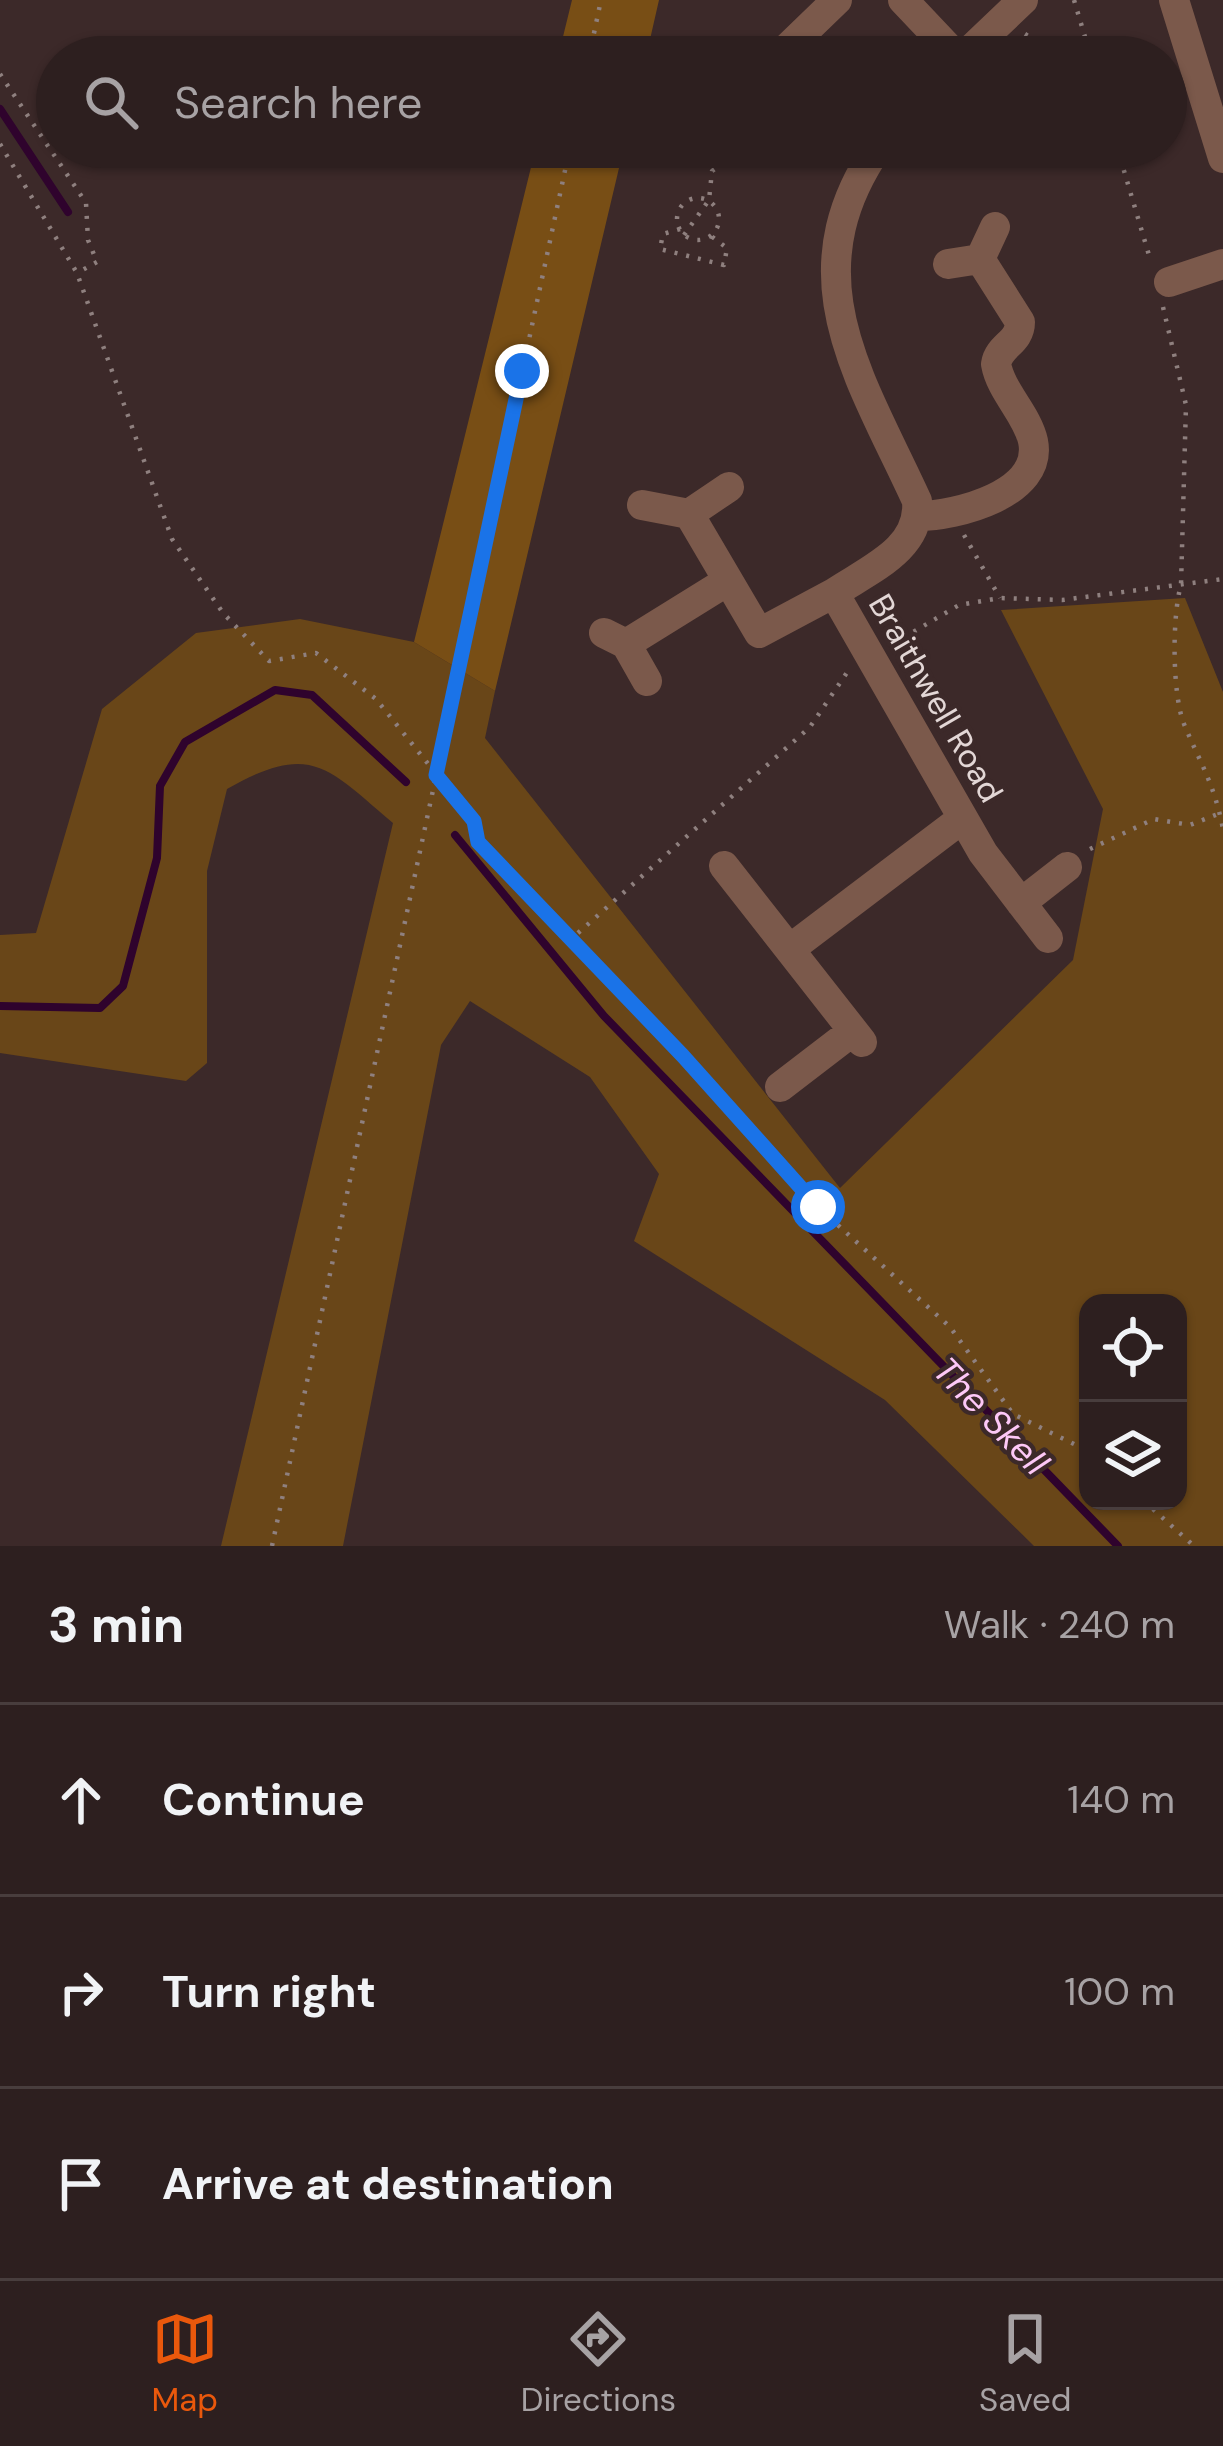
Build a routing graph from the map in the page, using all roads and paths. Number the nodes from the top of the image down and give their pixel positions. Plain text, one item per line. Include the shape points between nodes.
1 (602, 0) edge
2 (836, 0) edge
3 (903, 0) edge
4 (1074, 0) edge
5 (1174, 0) edge
6 (1012, 9) edge
7 (594, 36) edge
8 (799, 36) edge
9 (939, 36) edge
10 (983, 36) edge
11 (1040, 36) edge
12 (1084, 36) edge
13 (1185, 36) edge
14 (1187, 42) edge
15 (0, 74) edge
16 (36, 128) edge
17 (0, 144) edge
18 (1223, 158) edge
19 (63, 168) edge
20 (566, 168) edge
21 (715, 168) edge
22 (866, 168) edge
23 (1124, 168) edge
24 (709, 200) junction
25 (994, 227) dead end
26 (685, 234) junction
27 (711, 236) junction
28 (692, 257) junction
29 (980, 259) junction
30 (947, 264) dead end
31 (1223, 265) edge
32 (77, 273) junction
33 (1164, 286) junction
34 (729, 487) dead end
35 (642, 505) dead end
36 (689, 514) junction
37 (952, 515) junction
38 (918, 516) junction
39 (727, 582) junction
40 (835, 593) junction
41 (1000, 598) dead end
42 (647, 680) dead end
43 (436, 775) junction
44 (1222, 813) edge
45 (963, 818) junction
46 (1223, 829) edge
47 (724, 866) dead end
48 (1067, 868) joint
49 (1021, 904) junction
50 (1048, 938) dead end
51 (790, 949) junction
52 (780, 1087) dead end
53 (1079, 1447) edge
54 (1154, 1510) edge
55 (272, 1546) edge
56 (1194, 1546) edge

1 - 7 path
2 - 8 street
3 - 9 street
4 - 12 path
5 - 13 street
6 - 10 street
6 - 11 path
14 - 18 street
15 - 16 path
17 - 32 path
19 - 32 path via 86,203 98,262
20 - 43 path
21 - 24 path
22 - 38 street via 842,229 840,328
23 - 33 path
24 - 26 path
24 - 26 path via 681,207
24 - 27 path via 720,218
25 - 29 street
26 - 27 path
26 - 28 path
26 - 28 path via 663,234 660,249
27 - 28 path via 727,248 724,265
29 - 30 street
29 - 37 street via 1020,322 996,364 1034,452 1024,479
31 - 33 street
32 - 43 path via 172,539 223,613 269,661 316,653 376,699
33 - 44 path via 1186,405 1174,609 1182,719
34 - 36 street
35 - 36 street
36 - 39 street
37 - 38 street
37 - 41 path
38 - 40 street, Braithwell Road via 903,547
39 - 40 street via 759,633
39 - 42 street via 615,639
40 - 45 street, Braithwell Road
43 - 53 path via 503,871 818,1207 950,1327 1013,1414
43 - 55 path
44 - 46 path
44 - 48 path via 1190,825 1154,819
45 - 49 street, Braithwell Road
45 - 51 street
47 - 51 street
48 - 49 street
49 - 50 street, Braithwell Road
51 - 52 street via 858,1036
54 - 56 path

